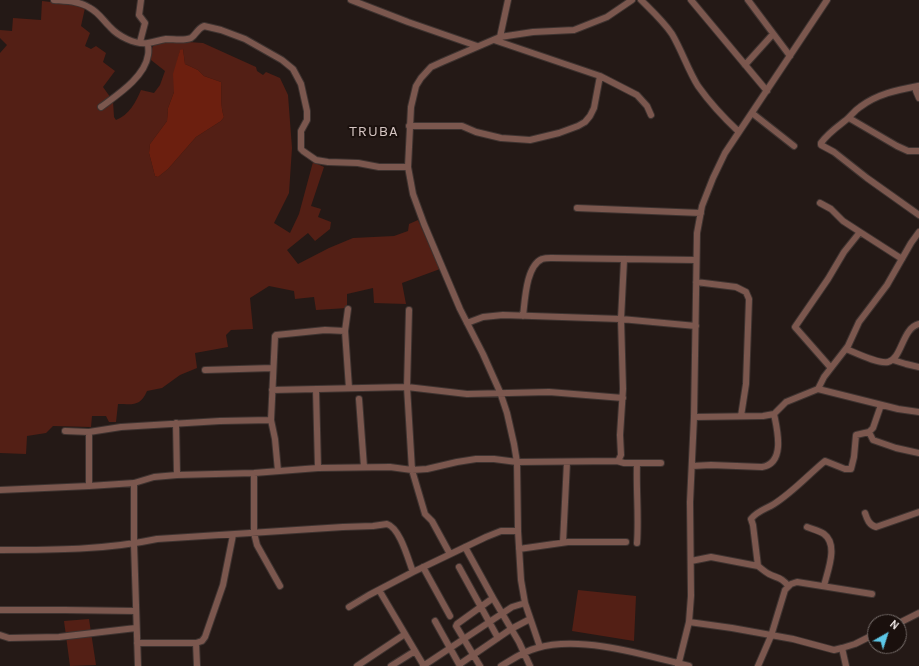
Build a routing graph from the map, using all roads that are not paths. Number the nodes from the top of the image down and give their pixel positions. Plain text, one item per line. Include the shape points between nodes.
1 (54, 0) edge
2 (141, 0) edge
3 (352, 0) edge
4 (508, 0) edge
5 (632, 0) edge
6 (641, 0) edge
7 (691, 0) edge
8 (748, 0) edge
9 (827, 0) edge
10 (773, 34) junction
11 (500, 37) junction
12 (494, 40) junction
13 (140, 42) junction
14 (148, 43) junction
15 (477, 46) junction
16 (790, 56) junction
17 (744, 65) junction
18 (600, 76) junction
19 (919, 86) edge
20 (767, 91) junction
21 (919, 98) edge
22 (101, 107) dead end
23 (752, 113) junction
24 (651, 115) dead end
25 (849, 118) junction
26 (409, 126) junction
27 (739, 132) junction
28 (794, 146) dead end
29 (919, 151) edge
30 (408, 167) junction
31 (820, 203) dead end
32 (577, 208) dead end
33 (701, 213) junction
34 (919, 215) edge
35 (860, 232) junction
36 (919, 232) edge
37 (902, 259) junction
38 (624, 260) junction
39 (696, 260) junction
40 (696, 282) junction
41 (348, 309) dead end
42 (409, 310) dead end
43 (522, 316) junction
44 (621, 319) junction
45 (467, 323) junction
46 (919, 324) edge
47 (696, 326) junction
48 (345, 331) junction
49 (846, 349) junction
50 (893, 360) junction
51 (919, 367) edge
52 (273, 368) junction
53 (831, 368) junction
54 (205, 370) dead end
55 (407, 387) junction
56 (349, 388) junction
57 (818, 389) junction
58 (272, 390) junction
59 (316, 390) junction
60 (500, 392) junction
61 (623, 398) junction
62 (359, 399) dead end
63 (881, 405) junction
64 (919, 412) edge
65 (774, 414) junction
66 (741, 416) junction
67 (694, 417) junction
68 (271, 420) junction
69 (176, 423) junction
70 (65, 431) dead end
71 (89, 432) junction
72 (869, 432) junction
73 (919, 453) edge
74 (517, 462) junction
75 (566, 462) junction
76 (617, 462) junction
77 (637, 463) junction
78 (661, 463) dead end
79 (692, 466) junction
80 (364, 467) junction
81 (318, 468) junction
82 (412, 470) junction
83 (278, 472) junction
84 (254, 473) junction
85 (177, 475) junction
86 (134, 482) junction
87 (89, 486) junction
88 (0, 490) edge
89 (919, 512) edge
90 (865, 513) dead end
91 (806, 527) dead end
92 (518, 531) junction
93 (254, 533) junction
94 (233, 535) junction
95 (563, 542) junction
96 (626, 542) dead end
97 (637, 543) dead end
98 (134, 544) junction
99 (465, 547) junction
100 (519, 548) junction
101 (0, 550) edge
102 (450, 554) junction
103 (691, 561) junction
104 (758, 566) junction
105 (423, 567) junction
106 (459, 567) dead end
107 (413, 572) junction
108 (280, 586) dead end
109 (788, 586) junction
110 (824, 586) junction
111 (378, 590) junction
112 (872, 594) dead end
113 (493, 598) junction
114 (525, 602) junction
115 (349, 607) dead end
116 (480, 607) junction
117 (0, 610) edge
118 (136, 611) junction
119 (502, 613) junction
120 (919, 613) edge
121 (450, 616) dead end
122 (530, 619) junction
123 (907, 619) edge
124 (435, 621) dead end
125 (489, 622) junction
126 (689, 622) junction
127 (136, 628) junction
128 (511, 629) junction
129 (405, 634) junction
130 (0, 635) edge
131 (771, 636) junction
132 (498, 638) junction
133 (867, 638) edge
134 (464, 640) junction
135 (137, 643) junction
136 (196, 643) junction
137 (540, 647) junction
138 (842, 648) junction
139 (451, 649) junction
140 (415, 651) junction
141 (524, 652) junction
142 (473, 655) junction
143 (460, 665) edge
144 (679, 665) edge
145 (138, 666) edge
146 (197, 666) edge
147 (357, 666) edge
148 (391, 666) edge
149 (424, 666) edge
150 (480, 666) edge
151 (502, 666) edge
152 (530, 666) edge
153 (689, 666) edge
154 (758, 666) edge
155 (846, 666) edge

1 - 13 street via 89,7 111,29
2 - 13 street via 139,15 145,23
3 - 15 street
4 - 11 street
5 - 11 street via 607,17 574,30
6 - 27 street via 672,35 690,74 703,93
7 - 17 street
8 - 10 street
9 - 16 street
10 - 16 street
10 - 17 street
11 - 12 street
12 - 15 street
12 - 18 street
13 - 14 street
14 - 22 street via 148,56 142,71
14 - 30 street via 167,39 188,39 204,26 245,39 282,60 297,76 307,111 307,120 301,131 303,151 316,160 328,162
15 - 26 street via 436,64 426,72 416,86
16 - 20 street
17 - 20 street
18 - 24 street via 637,95
18 - 26 street via 590,116 578,126 559,133 530,140 501,138 462,126
19 - 21 street via 916,91
19 - 25 street via 879,96 859,107
20 - 23 street
23 - 27 street
23 - 28 street
25 - 29 street via 897,146 908,151
25 - 34 street via 829,134 821,145
26 - 30 street
27 - 33 street via 713,178
30 - 45 street via 418,210
31 - 35 street
32 - 33 street
33 - 39 street
35 - 37 street
35 - 53 street via 795,326
36 - 37 street
37 - 49 street via 882,292 859,322
38 - 39 street
38 - 43 street via 542,259 530,272
38 - 44 street
39 - 40 street
40 - 47 street
40 - 66 street via 736,287 746,292 749,299 746,384
41 - 48 street
42 - 55 street
43 - 44 street
43 - 45 street via 483,317
44 - 47 street
44 - 61 street
45 - 60 street
46 - 50 street via 911,328
47 - 67 street
48 - 52 street via 325,330 276,335
48 - 56 street
49 - 50 street via 879,361
49 - 53 street
50 - 51 street
52 - 54 street
52 - 58 street
53 - 57 street
55 - 56 street
55 - 60 street via 467,394
55 - 82 street
56 - 59 street
57 - 63 street
57 - 65 street via 786,402
58 - 59 street
58 - 68 street
59 - 81 street
60 - 61 street via 549,392
60 - 74 street
61 - 76 street via 621,456
62 - 80 street
63 - 64 street
63 - 72 street via 876,423
65 - 66 street
65 - 79 street via 779,444 776,456 767,466
66 - 67 street
67 - 79 street
68 - 69 street
68 - 83 street
69 - 71 street
69 - 85 street
70 - 71 street
71 - 87 street
72 - 73 street via 873,440
72 - 104 street via 856,435 851,469 825,461 779,500 751,519
74 - 75 street
74 - 82 street via 476,459
74 - 92 street
75 - 76 street
75 - 95 street
76 - 77 street
77 - 78 street
77 - 97 street
79 - 103 street
80 - 81 street
80 - 82 street
81 - 83 street
82 - 102 street via 425,514 432,521
83 - 84 street
84 - 85 street
84 - 93 street
85 - 86 street
86 - 87 street
86 - 98 street
87 - 88 street
89 - 90 street via 876,527 868,521
91 - 110 street via 824,533 831,544 832,552
92 - 99 street via 501,531
92 - 100 street
93 - 94 street
93 - 107 street via 387,524 394,528 401,539
93 - 108 street via 257,544
94 - 98 street via 158,539
94 - 136 street via 223,585 205,638
95 - 96 street
95 - 100 street
98 - 101 street via 54,550
98 - 118 street
99 - 102 street
99 - 113 street
100 - 114 street
102 - 105 street
103 - 104 street via 711,557
103 - 126 street
104 - 109 street via 786,582
105 - 107 street
105 - 121 street
106 - 116 street
107 - 111 street
109 - 110 street via 797,582
109 - 131 street
110 - 112 street
111 - 115 street
111 - 129 street
113 - 116 street
113 - 119 street
114 - 119 street
114 - 122 street
116 - 125 street
116 - 134 street via 456,626
117 - 118 street
118 - 127 street
119 - 125 street
119 - 128 street
120 - 123 street
122 - 128 street
122 - 137 street
124 - 139 street
125 - 132 street
125 - 134 street
126 - 131 street
126 - 144 street
127 - 130 street via 59,637 9,638
127 - 135 street
128 - 132 street
128 - 141 street
129 - 140 street
129 - 147 street
131 - 138 street via 828,648
131 - 154 street
132 - 142 street
133 - 138 street
134 - 139 street
134 - 142 street
135 - 136 street
135 - 145 street
136 - 146 street
137 - 141 street
137 - 144 street via 582,644 621,650
138 - 155 street
139 - 143 street
139 - 149 street
140 - 148 street
140 - 149 street
141 - 151 street
141 - 152 street
142 - 143 street
142 - 150 street
144 - 153 street

